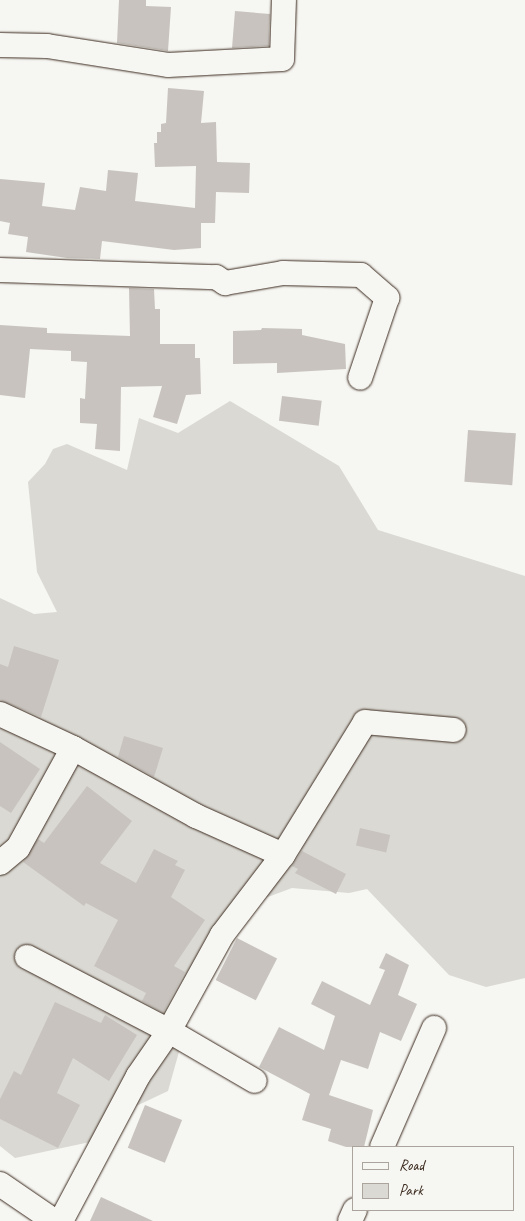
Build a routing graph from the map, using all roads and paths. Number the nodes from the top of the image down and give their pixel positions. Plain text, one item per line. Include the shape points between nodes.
1 (284, 0) edge
2 (0, 45) edge
3 (0, 270) edge
4 (360, 378) dead end
5 (0, 714) edge
6 (454, 730) dead end
7 (73, 748) junction
8 (9, 844) edge
9 (283, 855) junction
10 (0, 863) edge
11 (27, 957) dead end
12 (434, 1028) dead end
13 (169, 1031) junction
14 (255, 1081) dead end
15 (382, 1146) edge
16 (0, 1184) edge
17 (54, 1221) edge
18 (61, 1221) edge

1 - 2 street via 282,59 168,64 47,46
3 - 4 street via 216,277 225,283 283,273 361,275 387,298
5 - 7 street
6 - 9 street via 365,722
7 - 8 street
7 - 9 street via 196,816
8 - 10 street
9 - 13 street via 222,934
11 - 13 street
12 - 15 street
13 - 14 street
13 - 18 street via 138,1076
16 - 17 street

